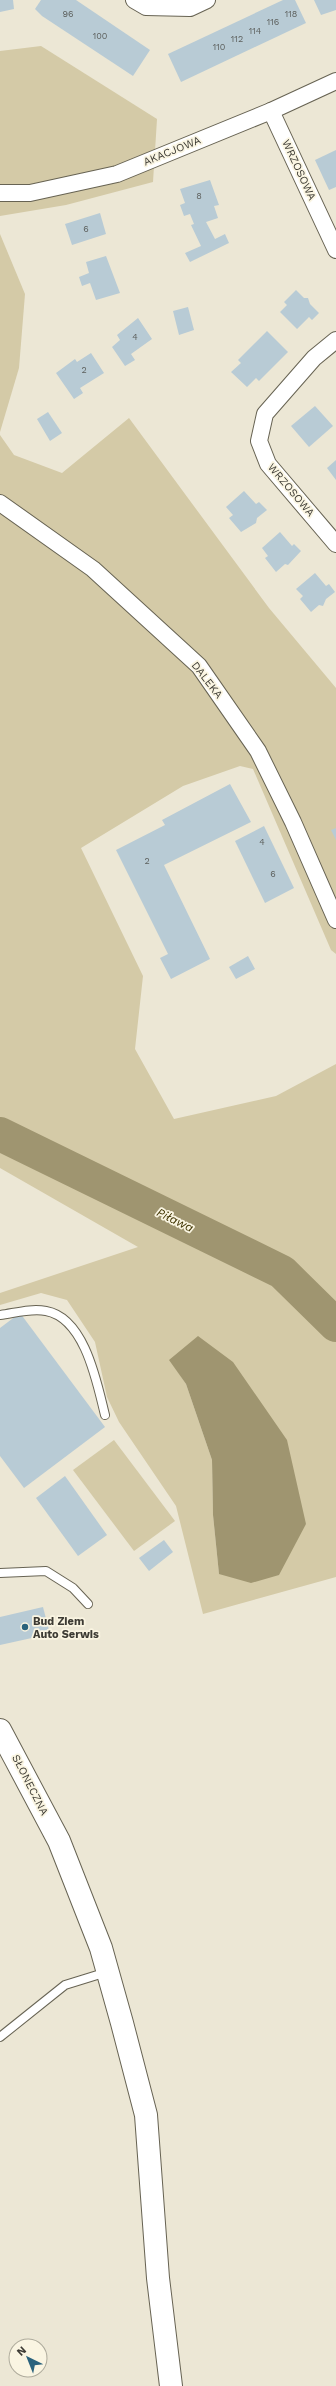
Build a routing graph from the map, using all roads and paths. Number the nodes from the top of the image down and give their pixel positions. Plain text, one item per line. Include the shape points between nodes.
1 (134, 0) edge
2 (207, 0) edge
3 (336, 81) edge
4 (272, 111) junction
5 (0, 193) edge
6 (336, 250) edge
7 (336, 340) edge
8 (0, 503) edge
9 (336, 544) edge
10 (336, 920) edge
11 (0, 1315) edge
12 (105, 1415) dead end
13 (0, 1572) edge
14 (88, 1604) dead end
15 (2, 1737) edge
16 (108, 1972) junction
17 (0, 2037) edge
18 (172, 2386) edge

1 - 2 street via 146,7 190,8
3 - 4 street, AKACJOWA
4 - 5 street, AKACJOWA via 117,174 30,193
4 - 6 street, WRZOSOWA
7 - 9 street, WRZOSOWA via 314,358 264,414 259,441 268,464
8 - 10 street, DALEKA via 93,569 199,666 258,750
11 - 12 lane via 31,1310 47,1311 71,1325 83,1344 96,1376
13 - 14 lane via 46,1571 73,1588
15 - 16 street, SŁONECZNA via 59,1841
16 - 17 lane via 65,1985
16 - 18 street, SŁONECZNA via 146,2115 158,2278

